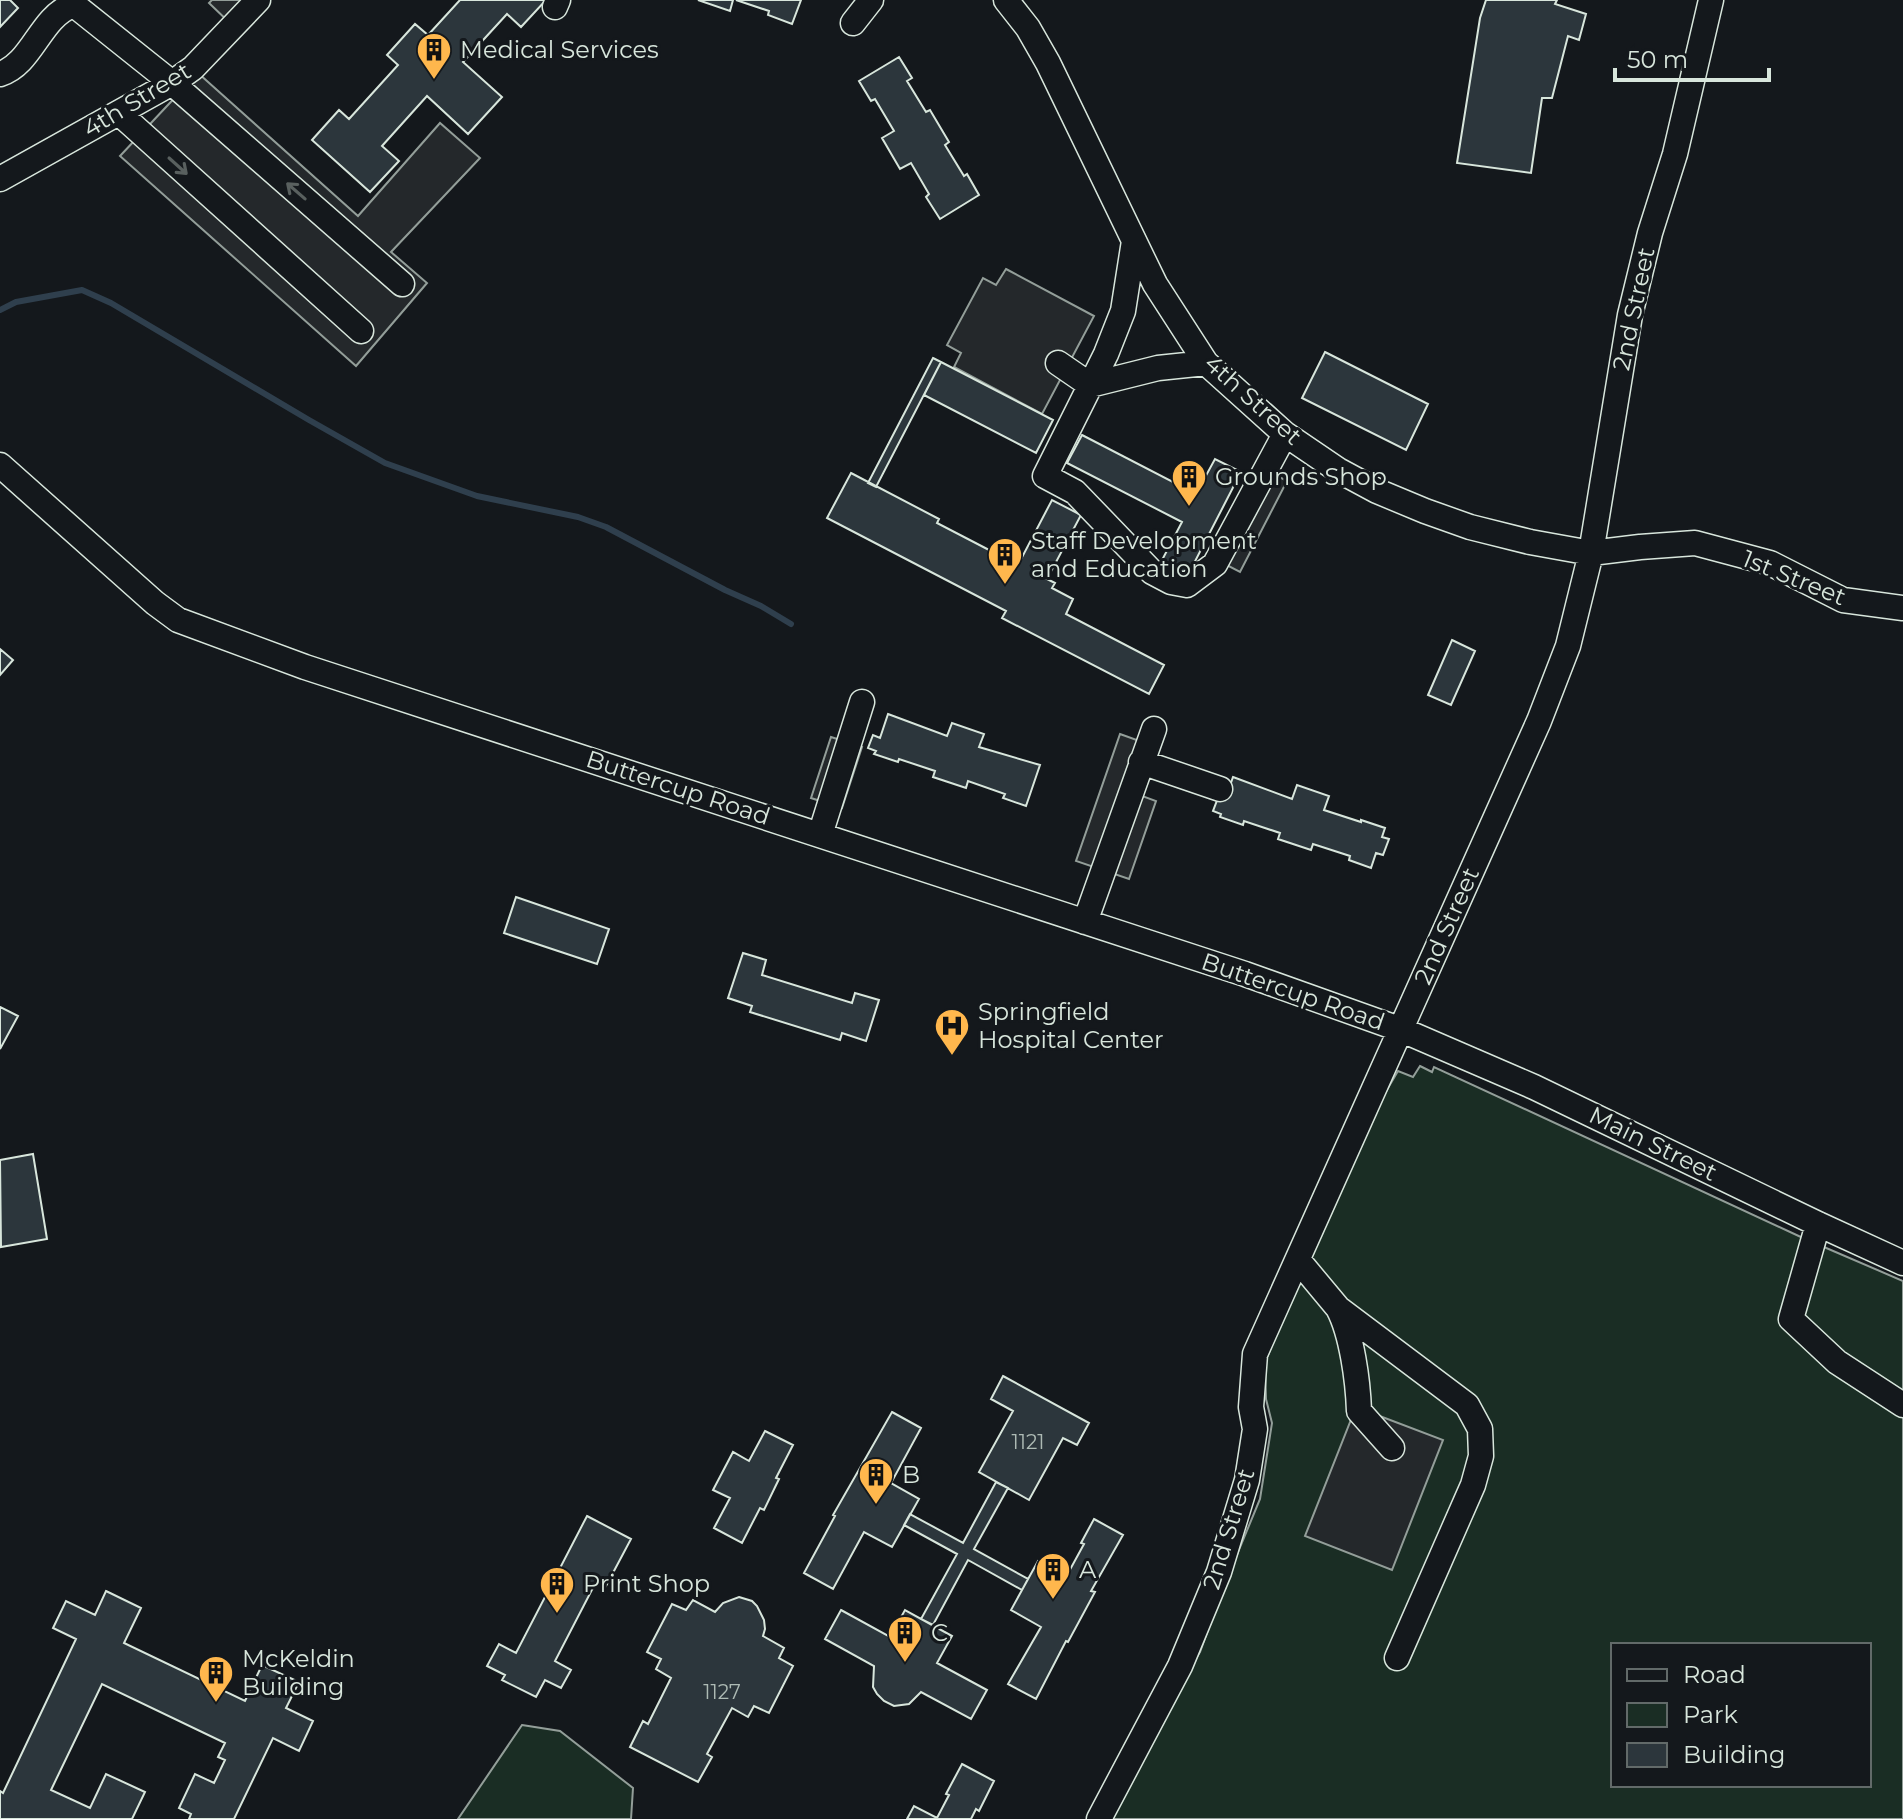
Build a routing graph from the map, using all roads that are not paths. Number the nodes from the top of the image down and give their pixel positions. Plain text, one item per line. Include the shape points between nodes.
1 (258, 0) edge
2 (871, 0) edge
3 (1006, 0) edge
4 (1711, 0) edge
5 (853, 23) dead end
6 (0, 74) edge
7 (172, 83) junction
8 (120, 114) junction
9 (0, 179) edge
10 (1134, 241) junction
11 (402, 284) dead end
12 (361, 331) dead end
13 (1058, 363) dead end
14 (1206, 363) junction
15 (1090, 385) junction
16 (1285, 434) junction
17 (0, 465) edge
18 (1591, 553) junction
19 (1903, 608) edge
20 (862, 702) dead end
21 (1154, 729) dead end
22 (1141, 762) junction
23 (1220, 789) dead end
24 (820, 835) junction
25 (1085, 922) junction
26 (1402, 1030) junction
27 (1818, 1224) junction
28 (1298, 1260) junction
29 (1903, 1263) edge
30 (1338, 1308) junction
31 (1903, 1405) edge
32 (1392, 1448) dead end
33 (1397, 1658) dead end
34 (1099, 1819) edge

1 - 7 street, 4th Street
2 - 5 street
3 - 10 street, 4th Street via 1048,63
4 - 18 street, 2nd Street via 1630,315
6 - 7 street via 10,70 57,14 71,6
7 - 8 street, 4th Street
11 -> 7 street
8 - 9 street, 4th Street
8 -> 12 street
10 - 14 street, 4th Street
10 - 15 street via 1123,311
13 - 15 street
14 - 15 street via 1158,368
14 - 16 street, 4th Street
15 - 16 street via 1045,476 1075,492 1152,572 1171,582 1187,585 1215,564
16 - 18 street, 4th Street via 1338,470 1425,511 1470,527
17 - 24 street, Buttercup Road via 178,620 305,667
18 - 19 street, 1st Street via 1695,543 1770,563 1843,600
18 - 26 street, 2nd Street via 1568,646 1539,721
20 - 24 street
21 - 22 street
22 - 23 street
22 - 25 street
24 - 25 street, Buttercup Road
25 - 26 street, Buttercup Road
26 - 27 street, Main Street via 1534,1087
26 - 28 street, 2nd Street
27 - 29 street, Main Street
27 - 31 street via 1791,1319 1837,1362
28 - 30 street
28 - 34 street, 2nd Street via 1255,1354 1255,1429 1247,1480 1219,1572 1180,1666
30 - 32 street via 1359,1411
30 - 33 street via 1467,1405 1480,1429 1481,1456 1473,1485

